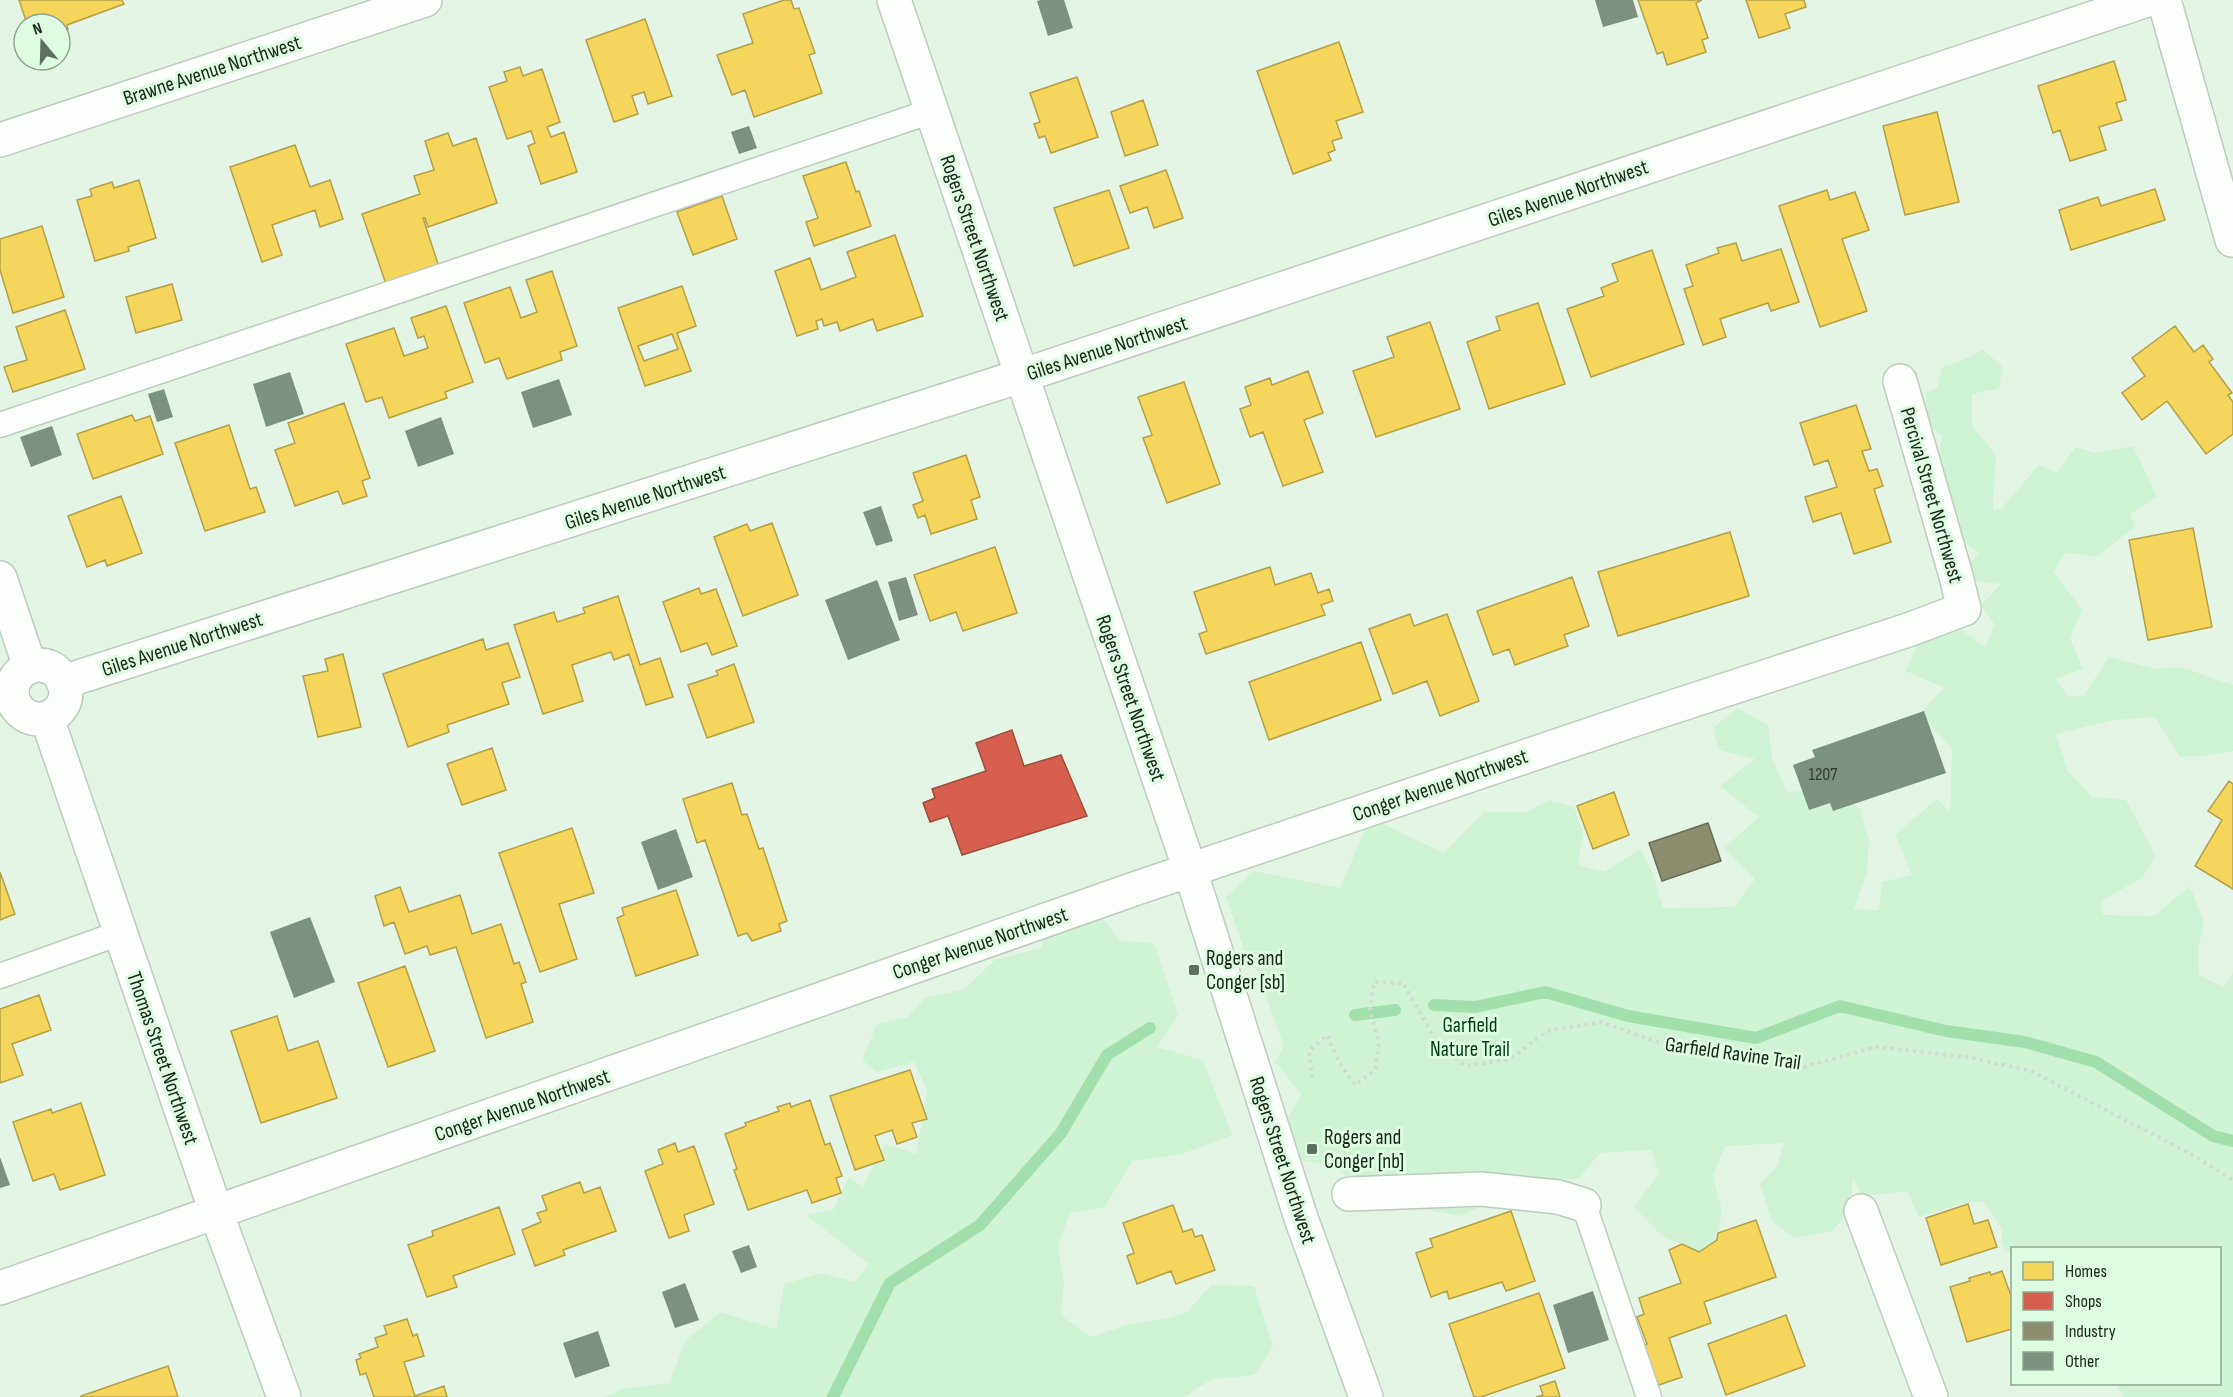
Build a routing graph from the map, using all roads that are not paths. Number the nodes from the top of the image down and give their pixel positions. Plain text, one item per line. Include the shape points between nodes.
1 (425, 0) edge
2 (894, 0) edge
3 (2147, 0) edge
4 (2164, 0) edge
5 (932, 111) junction
6 (0, 140) edge
7 (2232, 240) edge
8 (1021, 376) junction
9 (1900, 381) dead end
10 (0, 425) edge
11 (0, 578) edge
12 (1964, 609) joint
13 (30, 667) junction
14 (63, 682) junction
15 (7, 701) edge
16 (47, 717) junction
17 (1190, 870) junction
18 (120, 933) junction
19 (0, 976) edge
20 (1349, 1194) dead end
21 (1584, 1205) joint
22 (1861, 1211) dead end
23 (216, 1212) junction
24 (0, 1288) edge
25 (284, 1397) edge
26 (1366, 1397) edge
27 (1649, 1397) edge
28 (1931, 1397) edge

1 - 6 street, Brawne Avenue Northwest
2 - 5 street, Rogers Street Northwest
3 - 8 street, Giles Avenue Northwest
4 - 7 street
5 - 8 street, Rogers Street Northwest
5 - 10 lane
8 - 14 street, Giles Avenue Northwest
8 - 17 street, Rogers Street Northwest
9 - 12 street, Percival Street Northwest
11 - 13 street
12 - 17 street, Conger Avenue Northwest
13 - 14 street via 50,668
13 - 15 street via 17,675
14 - 16 street via 62,705
15 - 16 street via 24,715
16 - 18 street, Thomas Street Northwest
17 - 23 street, Conger Avenue Northwest
17 - 26 street, Rogers Street Northwest via 1301,1218
18 - 19 lane
18 - 23 street, Thomas Street Northwest
20 - 21 street via 1481,1189 1558,1197
21 - 27 lane
22 - 28 street
23 - 24 street, Conger Avenue Northwest
23 - 25 street, Thomas Street Northwest

